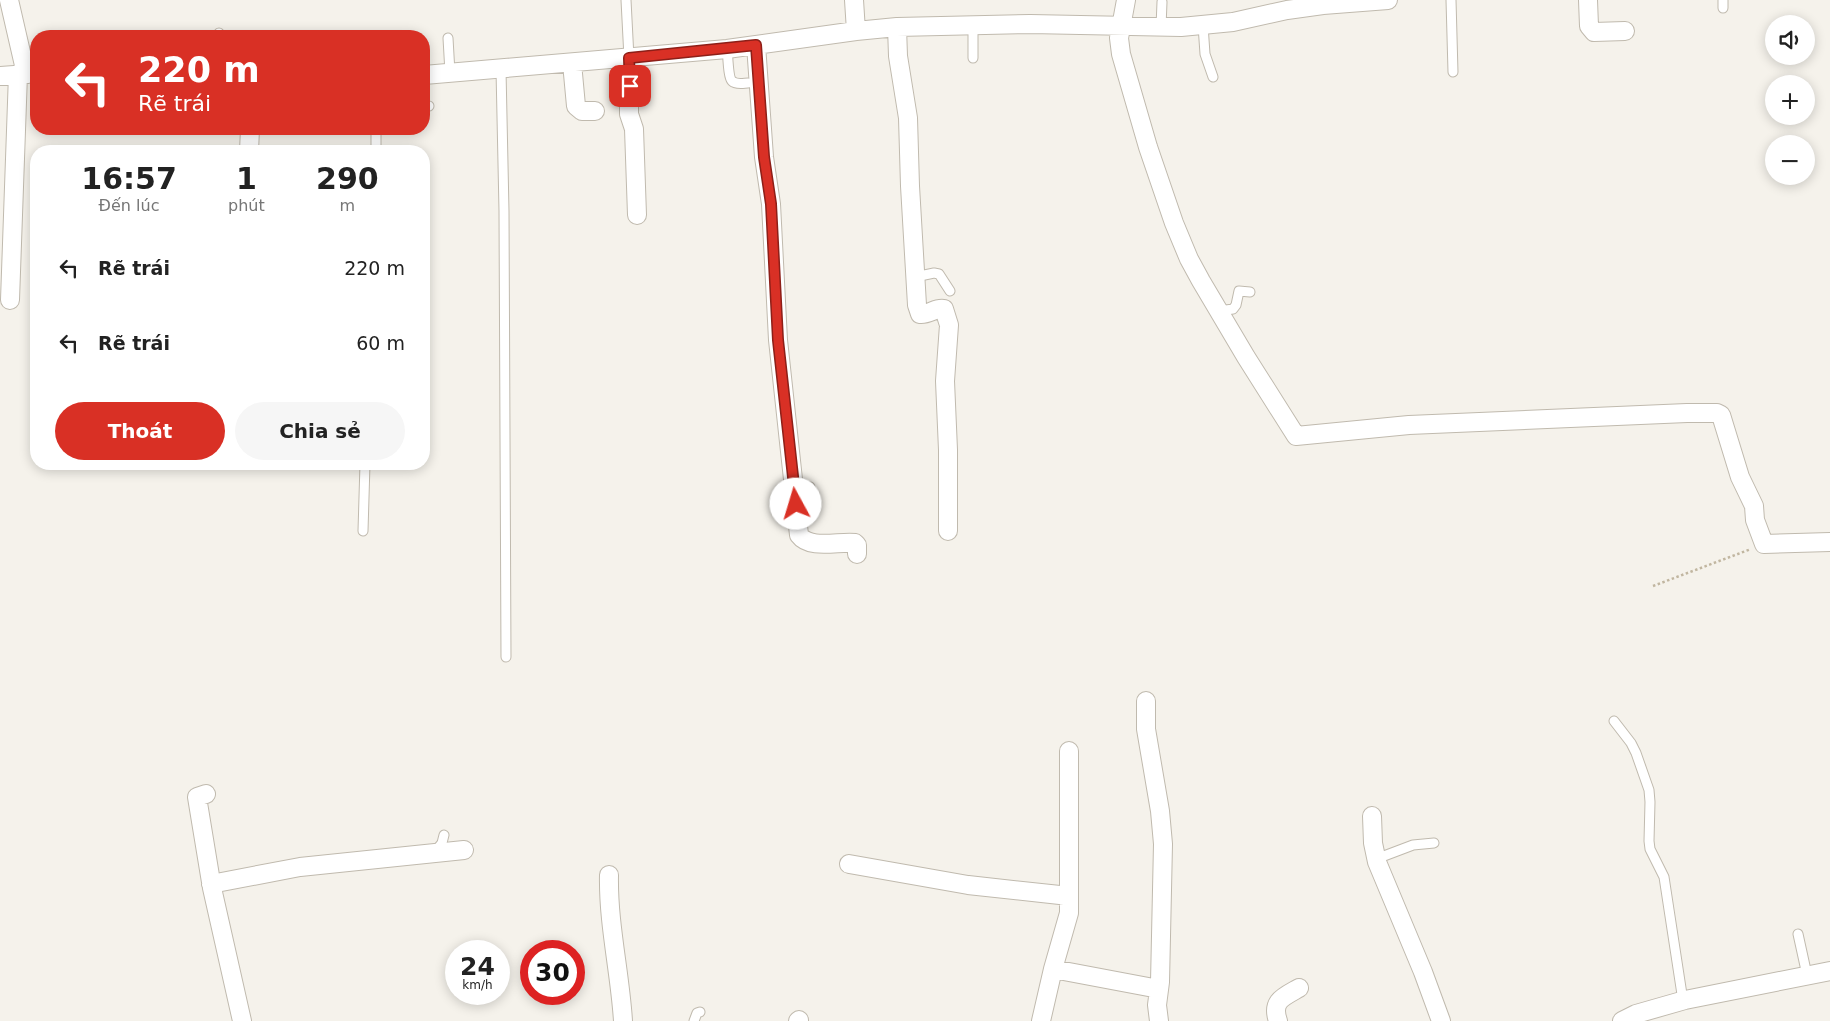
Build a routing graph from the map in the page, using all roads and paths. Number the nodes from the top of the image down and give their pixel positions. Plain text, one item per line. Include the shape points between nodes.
1 (9, 0) edge
2 (626, 0) edge
3 (854, 0) edge
4 (1126, 0) edge
5 (1388, 0) edge
6 (1451, 0) edge
7 (1588, 0) edge
8 (1162, 2) dead end
9 (1203, 25) junction
10 (973, 26) junction
11 (1122, 26) junction
12 (897, 27) junction
13 (1161, 27) junction
14 (856, 31) junction
15 (1625, 31) dead end
16 (448, 38) dead end
17 (756, 45) junction
18 (727, 48) junction
19 (629, 58) junction
20 (973, 58) dead end
21 (572, 63) junction
22 (501, 70) junction
23 (1453, 72) dead end
24 (27, 74) edge
25 (450, 74) junction
26 (0, 76) edge
27 (430, 76) edge
28 (1213, 77) dead end
29 (748, 83) dead end
30 (595, 110) dead end
31 (637, 215) dead end
32 (915, 277) junction
33 (950, 292) dead end
34 (1250, 292) dead end
35 (10, 300) dead end
36 (1219, 311) junction
37 (365, 470) edge
38 (810, 487) dead end
39 (796, 504) junction
40 (363, 531) dead end
41 (948, 531) dead end
42 (1830, 542) edge
43 (1764, 544) junction
44 (857, 554) dead end
45 (1653, 586) dead end
46 (506, 657) dead end
47 (1146, 701) dead end
48 (1614, 721) dead end
49 (1069, 751) dead end
50 (206, 794) dead end
51 (1372, 816) dead end
52 (444, 836) dead end
53 (1434, 844) dead end
54 (464, 850) dead end
55 (433, 854) junction
56 (1376, 859) junction
57 (849, 864) dead end
58 (609, 875) dead end
59 (212, 884) junction
60 (1070, 896) junction
61 (1798, 934) dead end
62 (1053, 969) junction
63 (1830, 971) edge
64 (1807, 975) junction
65 (1299, 988) dead end
66 (1159, 989) junction
67 (1682, 1001) junction
68 (700, 1012) dead end
69 (242, 1021) edge
70 (623, 1021) edge
71 (694, 1021) edge
72 (1041, 1021) edge
73 (1159, 1021) edge
74 (1278, 1021) edge
75 (1441, 1021) edge
76 (1622, 1021) edge

1 - 24 street
2 - 19 lane
3 - 14 street
4 - 11 street
5 - 9 street via 1323,5
6 - 23 lane
7 - 15 street via 1589,26 1594,32
8 - 13 lane
9 - 13 street
9 - 28 lane via 1205,54
10 - 11 street
10 - 12 street
10 - 20 lane
11 - 13 street
11 - 36 street via 1120,54 1148,147 1189,259
12 - 14 street
12 - 32 street via 908,118
14 - 17 street
16 - 25 lane
17 - 18 street
17 - 39 street via 764,157 771,204 778,340
18 - 19 street
18 - 29 lane via 732,81
19 - 21 street
19 - 31 street via 629,114 634,129
21 - 22 street
21 - 30 street via 576,106 582,111
22 - 25 street
22 - 46 lane
24 - 26 street
24 - 35 street
25 - 27 street
32 - 33 lane via 939,274
32 - 41 street via 919,313 943,308 948,325 945,381
34 - 36 lane via 1239,291 1233,309
36 - 43 street via 1296,436 1409,425 1719,414 1740,478 1754,506 1755,520
37 - 40 lane
38 - 39 lane via 810,504
39 - 44 street via 799,535 803,539 815,544 855,543
42 - 43 street
43 - 45 path
47 - 66 street via 1146,729 1163,844
48 - 67 lane via 1636,753 1649,790 1650,849 1664,877
49 - 60 street
50 - 59 street via 196,800
51 - 56 street
52 - 55 lane
53 - 56 lane via 1413,845
54 - 55 street
55 - 59 street via 300,867
56 - 75 street
57 - 60 street via 968,885
58 - 70 street via 612,938
59 - 69 street
60 - 62 street via 1068,922
61 - 64 lane
62 - 66 street
62 - 72 street
63 - 64 street
64 - 67 street
65 - 74 street via 1277,1002
66 - 73 street
67 - 76 street
68 - 71 lane

